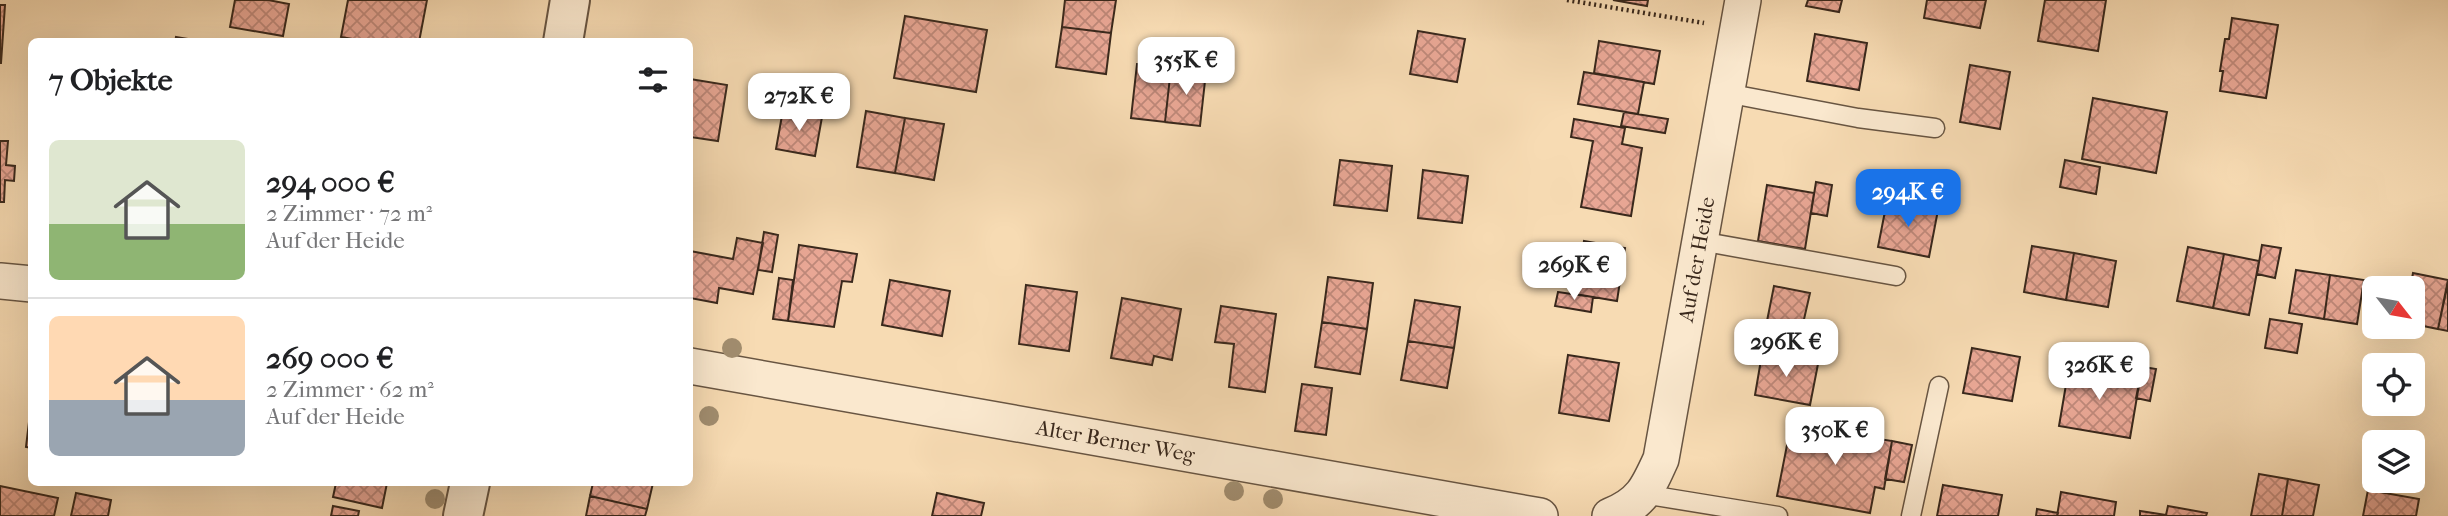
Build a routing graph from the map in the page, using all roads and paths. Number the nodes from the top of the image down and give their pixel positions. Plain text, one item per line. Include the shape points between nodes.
1 (570, 0) edge
2 (1567, 0) edge
3 (1740, 14) edge
4 (564, 38) edge
5 (1726, 93) junction
6 (1935, 128) dead end
7 (1700, 241) junction
8 (1896, 276) dead end
9 (0, 281) edge
10 (28, 284) edge
11 (693, 367) edge
12 (1939, 386) dead end
13 (469, 486) edge
14 (1627, 506) edge
15 (463, 516) edge
16 (1540, 516) edge
17 (1778, 516) edge
18 (1911, 516) edge

1 - 4 street
2 - 3 path
3 - 5 street, Auf der Heide
5 - 6 lane
5 - 7 street, Auf der Heide
7 - 8 lane
7 - 14 street, Auf der Heide via 1661,459 1648,488
9 - 10 street
11 - 16 street, Alter Berner Weg
12 - 18 lane
13 - 15 street
14 - 17 lane

